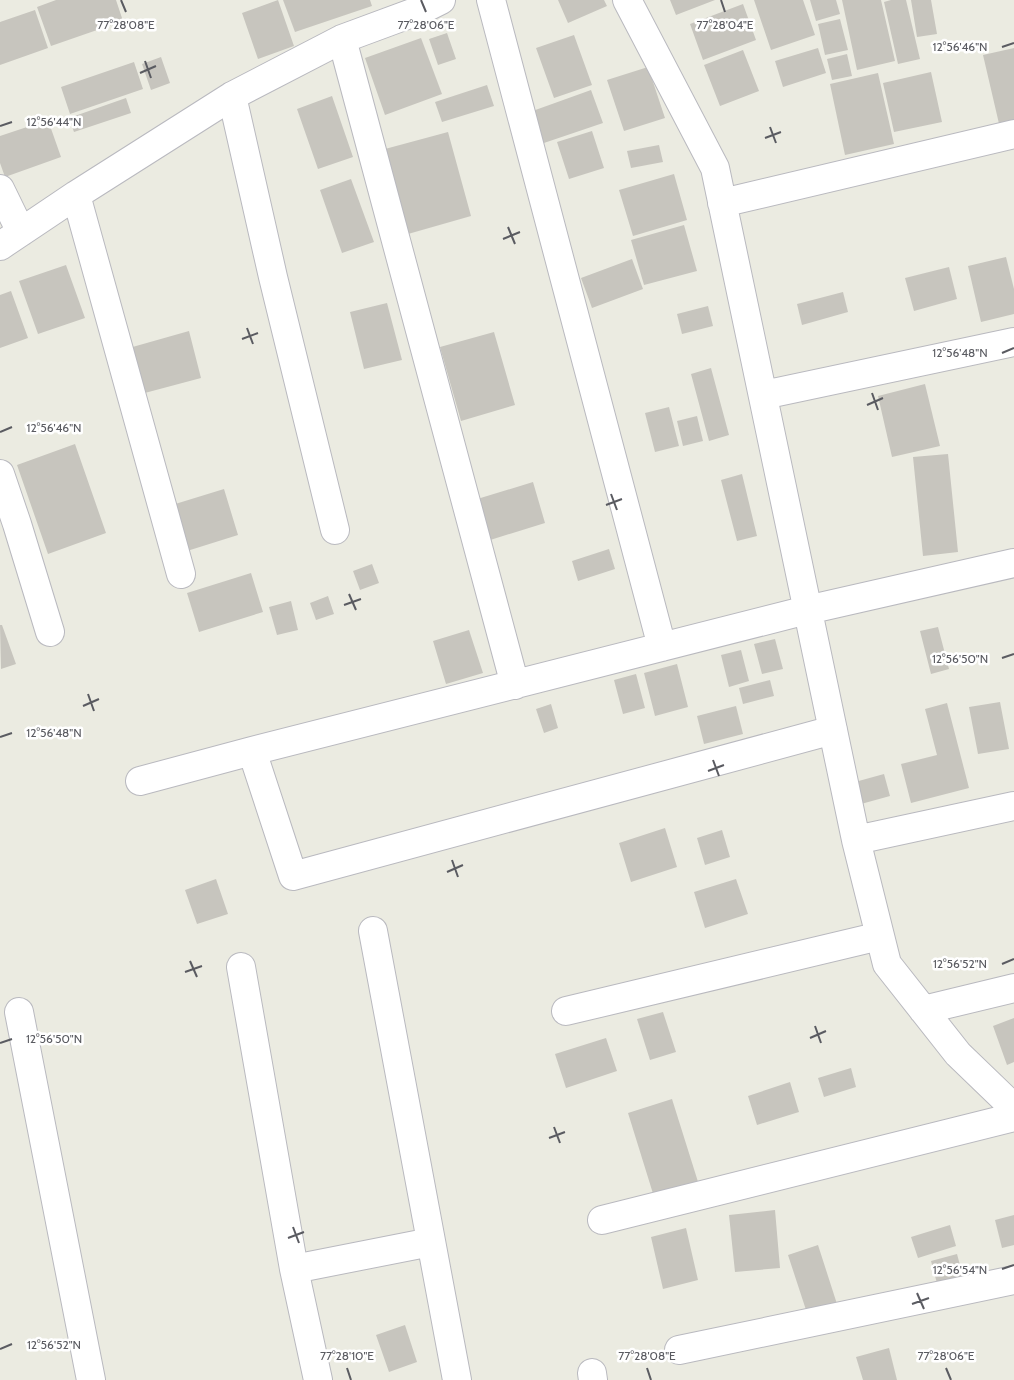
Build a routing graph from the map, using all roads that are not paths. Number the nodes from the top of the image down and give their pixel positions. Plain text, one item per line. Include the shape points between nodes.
1 (441, 0) edge
2 (490, 0) edge
3 (627, 0) edge
4 (342, 39) junction
5 (232, 96) junction
6 (1014, 134) edge
7 (0, 189) edge
8 (76, 195) junction
9 (722, 203) junction
10 (11, 239) edge
11 (1014, 342) edge
12 (763, 395) junction
13 (0, 474) edge
14 (335, 530) dead end
15 (1014, 563) edge
16 (181, 574) dead end
17 (807, 610) junction
18 (50, 632) dead end
19 (662, 647) junction
20 (515, 685) junction
21 (833, 730) junction
22 (252, 751) junction
23 (140, 781) dead end
24 (1014, 806) edge
25 (856, 840) junction
26 (373, 931) dead end
27 (880, 936) junction
28 (242, 967) dead end
29 (1014, 988) edge
30 (923, 1010) junction
31 (566, 1011) dead end
32 (19, 1012) dead end
33 (1014, 1108) edge
34 (1014, 1117) edge
35 (602, 1220) dead end
36 (431, 1242) junction
37 (294, 1269) junction
38 (1014, 1280) edge
39 (679, 1350) dead end
40 (91, 1380) edge
41 (318, 1380) edge
42 (457, 1380) edge

1 - 4 street
2 - 19 street
3 - 9 street via 715,168
4 - 5 street
4 - 20 street
5 - 8 street
5 - 14 street
6 - 9 street
7 - 10 street
8 - 10 street
8 - 16 street
9 - 12 street
11 - 12 street
12 - 17 street
13 - 18 street
15 - 17 street
17 - 19 street
17 - 21 street
19 - 20 street
20 - 22 street
21 - 22 street via 293,876
21 - 25 street
22 - 23 street
24 - 25 street
25 - 27 street
26 - 36 street
27 - 30 street via 887,964
27 - 31 street
28 - 37 street
29 - 30 street
30 - 33 street via 958,1054
32 - 40 street
34 - 35 street
36 - 37 street
36 - 42 street
37 - 41 street
38 - 39 street

